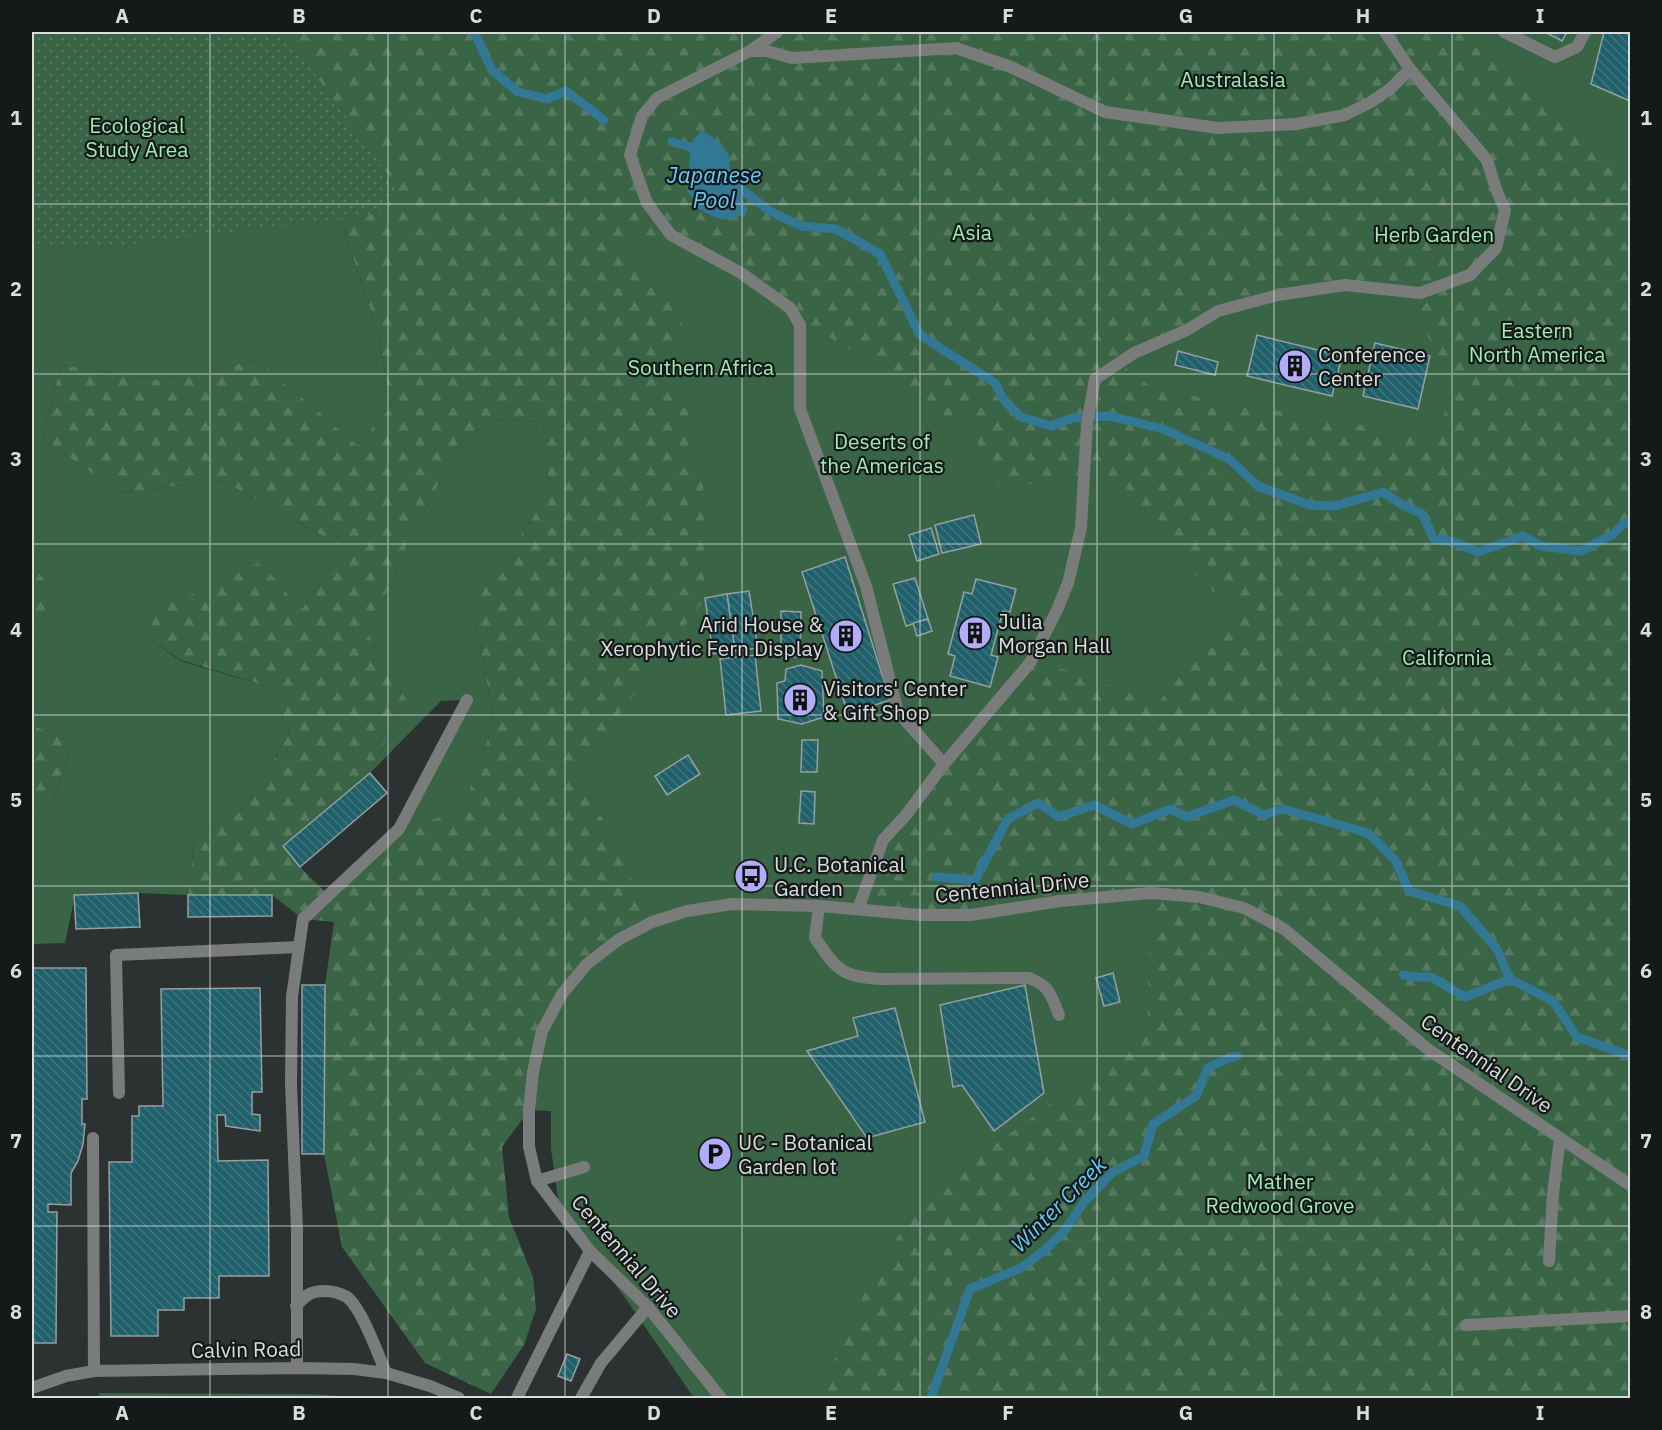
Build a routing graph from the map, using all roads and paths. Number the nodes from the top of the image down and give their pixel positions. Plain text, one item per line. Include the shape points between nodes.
1 (777, 32) edge
2 (1385, 32) edge
3 (1504, 32) edge
4 (1585, 32) edge
5 (750, 51) junction
6 (1410, 69) junction
7 (467, 700) dead end
8 (944, 764) junction
9 (819, 906) junction
10 (858, 909) junction
11 (299, 947) junction
12 (1059, 1015) dead end
13 (119, 1093) dead end
14 (93, 1138) dead end
15 (1560, 1138) junction
16 (584, 1167) dead end
17 (537, 1181) junction
18 (1630, 1185) edge
19 (590, 1251) junction
20 (1549, 1261) dead end
21 (296, 1306) junction
22 (648, 1307) junction
23 (1630, 1316) edge
24 (1466, 1325) dead end
25 (297, 1368) junction
26 (94, 1371) junction
27 (386, 1373) junction
28 (32, 1388) edge
29 (459, 1398) edge
30 (517, 1398) edge
31 (581, 1398) edge
32 (721, 1398) edge

1 - 5 street
2 - 6 street
3 - 4 street via 1555,57 1577,47
5 - 6 street via 792,58 956,48 1011,67 1105,112 1218,128 1296,124 1345,115 1390,89
5 - 8 street via 657,98 642,116 630,155 647,203 670,235 750,280 789,308 800,325 800,409 866,586 898,712
6 - 8 street via 1487,160 1505,210 1496,248 1470,275 1420,293 1345,285 1218,311 1134,354 1095,380 1087,424 1081,528 1068,583 1030,663
7 - 11 street via 399,829 303,919
8 - 10 street via 883,840
9 - 10 street, Centennial Drive
9 - 12 street via 815,938 841,971 881,979 1029,978 1047,989
9 - 17 street, Centennial Drive via 732,904 687,911 652,922 618,940 587,964 562,994 542,1031 529,1110 529,1148
10 - 15 street, Centennial Drive via 971,915 1060,901 1152,893 1199,897 1244,908 1284,928 1429,1050
11 - 13 street via 116,955
11 - 21 street via 292,997 291,1084
14 - 26 street
15 - 18 street, Centennial Drive
15 - 20 street
16 - 17 street
17 - 19 street, Centennial Drive
19 - 22 street, Centennial Drive
19 - 30 street
21 - 25 street
21 - 27 street via 306,1295 319,1291 333,1291 348,1298 360,1314
22 - 31 street via 601,1363
22 - 32 street, Centennial Drive
23 - 24 street
25 - 26 street, Calvin Road
25 - 27 street, Calvin Road
26 - 28 street, Calvin Road
27 - 29 street, Calvin Road

